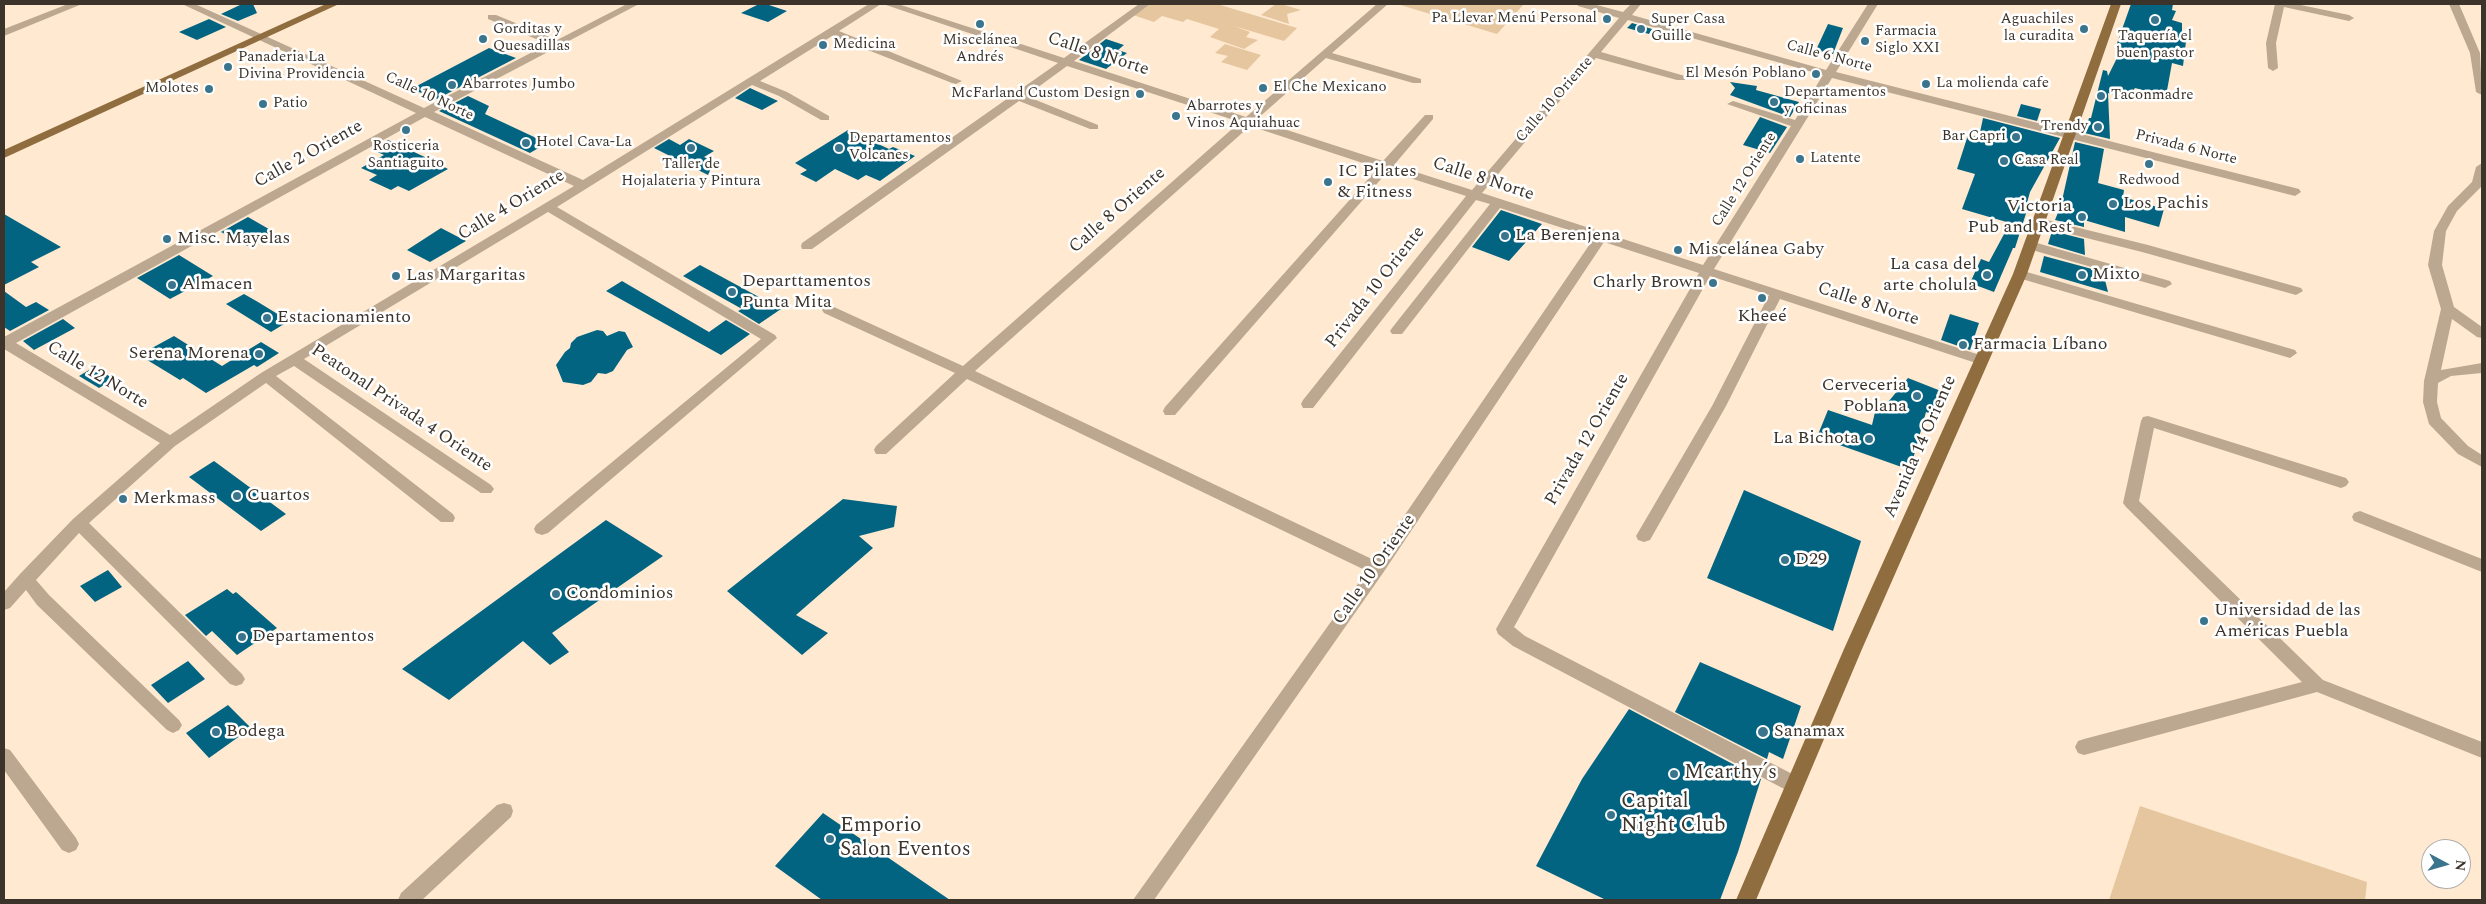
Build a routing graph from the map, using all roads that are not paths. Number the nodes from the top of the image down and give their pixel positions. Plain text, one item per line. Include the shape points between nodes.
1 (77, 4) edge
2 (187, 4) edge
3 (334, 4) edge
4 (611, 4) edge
5 (876, 4) edge
6 (888, 4) edge
7 (1145, 4) edge
8 (1383, 4) edge
9 (1582, 4) edge
10 (1636, 4) edge
11 (1873, 4) edge
12 (2116, 4) edge
13 (2281, 4) edge
14 (2454, 4) edge
15 (629, 6) edge
16 (1626, 16) junction
17 (492, 17) dead end
18 (2350, 18) dead end
19 (832, 32) junction
20 (4, 33) edge
21 (262, 38) junction
22 (557, 44) junction
23 (2479, 53) edge
24 (1324, 54) junction
25 (1595, 54) junction
26 (1064, 63) junction
27 (2273, 68) dead end
28 (1830, 74) junction
29 (1681, 78) dead end
30 (751, 81) junction
31 (956, 81) dead end
32 (1417, 81) dead end
33 (2482, 92) edge
34 (1018, 97) junction
35 (1733, 104) dead end
36 (424, 113) junction
37 (1429, 117) dead end
38 (825, 118) dead end
39 (1249, 121) junction
40 (1798, 125) junction
41 (1094, 127) dead end
42 (2069, 136) junction
43 (4, 154) edge
44 (1386, 166) junction
45 (2482, 166) edge
46 (583, 185) junction
47 (2295, 192) dead end
48 (1474, 195) junction
49 (1497, 203) junction
50 (548, 207) junction
51 (2039, 222) junction
52 (1601, 237) junction
53 (2030, 245) junction
54 (806, 246) dead end
55 (1706, 271) junction
56 (2020, 274) junction
57 (2165, 284) dead end
58 (2296, 291) dead end
59 (1776, 294) junction
60 (2448, 309) junction
61 (829, 310) dead end
62 (1397, 331) dead end
63 (2482, 334) edge
64 (4, 343) edge
65 (2290, 353) dead end
66 (294, 359) junction
67 (1981, 360) junction
68 (2482, 368) edge
69 (964, 372) junction
70 (266, 376) junction
71 (2431, 380) junction
72 (1308, 404) dead end
73 (1170, 411) dead end
74 (170, 442) junction
75 (882, 450) dead end
76 (2482, 462) edge
77 (2341, 482) dead end
78 (486, 489) dead end
79 (2360, 517) dead end
80 (447, 518) dead end
81 (79, 523) junction
82 (542, 529) dead end
83 (1644, 536) dead end
84 (2482, 566) edge
85 (1376, 570) junction
86 (26, 579) junction
87 (4, 603) edge
88 (236, 679) dead end
89 (2317, 685) junction
90 (172, 724) dead end
91 (2084, 747) dead end
92 (2482, 750) edge
93 (4, 756) edge
94 (1796, 785) junction
95 (504, 812) dead end
96 (69, 844) dead end
97 (408, 900) edge
98 (1143, 900) edge
99 (1746, 900) edge

1 - 20 street
2 - 21 street, Calle 10 Norte
3 - 21 main road
4 - 15 street
5 - 19 street, Calle 4 Oriente
6 - 26 street, Calle 8 Norte
7 - 26 street
8 - 24 street, Calle 8 Oriente
9 - 16 street, Calle 6 Norte
10 - 16 street, Calle 10 Oriente
11 - 28 street, Calle 12 Oriente
12 - 42 main road, Avenida 14 Oriente
13 - 18 street
13 - 27 street via 2271,43
14 - 23 street
15 - 22 street, Calle 2 Oriente
16 - 25 street, Calle 10 Oriente
16 - 28 street, Calle 6 Norte
17 - 22 street
19 - 30 street, Calle 4 Oriente
19 - 31 street
21 - 36 street, Calle 10 Norte
21 - 43 main road
22 - 36 street, Calle 2 Oriente
23 - 33 street
24 - 32 street
24 - 39 street, Calle 8 Oriente
25 - 29 street
25 - 48 street, Calle 10 Oriente
26 - 34 street
26 - 39 street, Calle 8 Norte
28 - 40 street, Calle 12 Oriente
28 - 42 street, Calle 6 Norte
30 - 38 street via 783,94
30 - 46 street, Calle 4 Oriente
34 - 41 street
34 - 54 street
35 - 40 street
36 - 46 street, Calle 10 Norte
36 - 64 street, Calle 2 Oriente
37 - 44 street
39 - 44 street, Calle 8 Norte
39 - 69 street, Calle 8 Oriente
40 - 55 street, Calle 12 Oriente
42 - 47 street, Privada 6 Norte
42 - 51 main road, Avenida 14 Oriente
44 - 48 street, Calle 8 Norte
44 - 73 street
45 - 60 street via 2478,183 2452,209 2440,231 2435,265
46 - 50 street, Calle 4 Oriente
48 - 49 street, Calle 8 Norte
48 - 72 street, Privada 10 Oriente
49 - 52 street, Calle 8 Norte
49 - 62 street
50 - 66 street, Calle 4 Oriente
50 - 82 street via 770,338
51 - 53 main road, Avenida 14 Oriente
51 - 58 street
52 - 55 street, Calle 8 Norte
52 - 85 street, Calle 10 Oriente
53 - 56 main road, Avenida 14 Oriente
53 - 57 street
55 - 59 street, Calle 8 Norte
55 - 94 street, Privada 12 Oriente via 1504,629 1519,641
56 - 65 street
56 - 67 main road, Avenida 14 Oriente
59 - 67 street, Calle 8 Norte
59 - 83 street via 1719,406
60 - 63 street
60 - 71 street
61 - 69 street
64 - 74 street, Calle 12 Norte
66 - 70 street, Calle 4 Oriente
66 - 78 street, Peatonal Privada 4 Oriente
67 - 94 main road, Avenida 14 Oriente
68 - 71 street via 2448,372
69 - 75 street, Calle 8 Oriente
69 - 85 street
70 - 74 street, Calle 4 Oriente
70 - 80 street
71 - 76 street via 2430,402 2434,420 2463,450
74 - 81 street, Calle 4 Oriente
77 - 89 street via 2148,421 2131,503
79 - 84 street
81 - 86 street, Calle 4 Oriente
81 - 88 street
85 - 98 street, Calle 10 Oriente
86 - 87 street, Calle 4 Oriente
86 - 90 street via 43,600
89 - 91 street
89 - 92 street
93 - 96 street
94 - 99 main road, Avenida 14 Oriente
95 - 97 street

